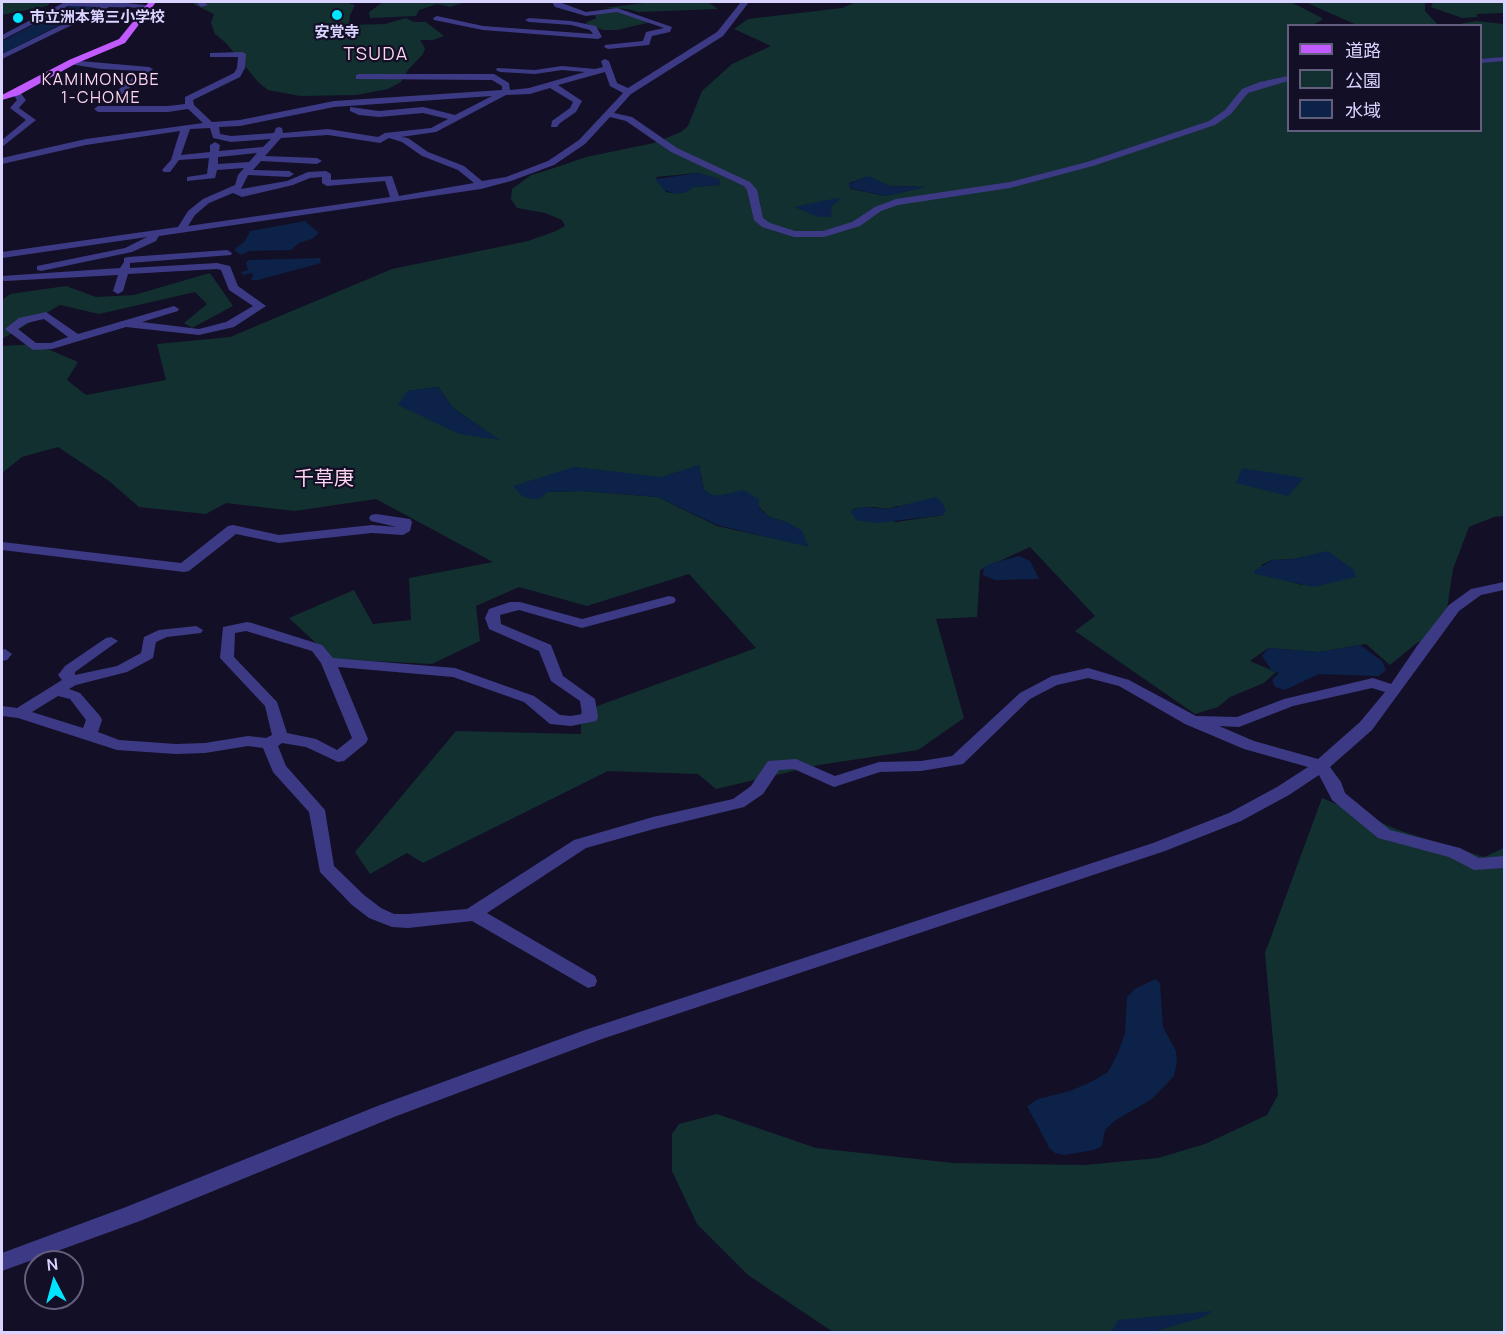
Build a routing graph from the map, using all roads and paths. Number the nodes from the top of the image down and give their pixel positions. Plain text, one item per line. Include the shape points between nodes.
1 (556, 2) edge
2 (745, 2) edge
3 (68, 3) edge
4 (111, 3) edge
5 (151, 4) edge
6 (437, 18) dead end
7 (529, 20) dead end
8 (598, 37) junction
9 (2, 38) edge
10 (608, 47) junction
11 (213, 55) dead end
12 (2, 57) edge
13 (1504, 59) edge
14 (1482, 61) edge
15 (72, 62) junction
16 (604, 69) junction
17 (500, 70) dead end
18 (358, 77) dead end
19 (1287, 79) edge
20 (552, 86) junction
21 (628, 92) junction
22 (16, 93) junction
23 (506, 93) junction
24 (116, 96) dead end
25 (2, 98) edge
26 (345, 104) junction
27 (190, 106) junction
28 (98, 109) dead end
29 (608, 114) junction
30 (281, 115) junction
31 (454, 118) junction
32 (212, 125) junction
33 (554, 125) dead end
34 (186, 127) junction
35 (216, 136) junction
36 (278, 136) junction
37 (385, 136) junction
38 (2, 144) edge
39 (265, 150) junction
40 (214, 154) junction
41 (176, 158) junction
42 (2, 161) edge
43 (213, 167) junction
44 (249, 169) junction
45 (167, 170) dead end
46 (350, 177) junction
47 (291, 178) junction
48 (327, 178) junction
49 (190, 179) dead end
50 (481, 186) junction
51 (234, 189) junction
52 (264, 189) junction
53 (353, 194) dead end
54 (330, 195) dead end
55 (279, 199) dead end
56 (395, 199) junction
57 (182, 228) junction
58 (155, 232) junction
59 (227, 253) dead end
60 (2, 255) edge
61 (183, 258) junction
62 (127, 262) junction
63 (3, 278) edge
64 (118, 291) dead end
65 (174, 309) dead end
66 (126, 324) junction
67 (76, 338) junction
68 (376, 518) dead end
69 (2, 546) edge
70 (1504, 586) edge
71 (669, 600) dead end
72 (196, 630) dead end
73 (111, 641) dead end
74 (328, 662) junction
75 (71, 681) junction
76 (56, 690) junction
77 (1395, 690) junction
78 (2, 711) edge
79 (20, 713) junction
80 (1191, 720) junction
81 (89, 734) junction
82 (274, 741) junction
83 (1321, 766) junction
84 (1504, 862) edge
85 (474, 914) junction
86 (588, 981) dead end
87 (2, 1262) edge

1 - 10 street via 586,14 617,10 668,27 649,34 646,43
2 - 21 street via 720,34
3 - 4 street
3 - 9 street
4 - 5 street
4 - 12 street
5 - 15 main road via 122,41
6 - 8 street via 483,28
7 - 8 street via 593,28
8 - 10 street
10 - 16 street via 610,54
11 - 27 street via 242,54 241,68 237,76 191,96 187,102
13 - 14 street
15 - 22 main road
15 - 24 street via 149,69
16 - 17 street
16 - 20 street
16 - 21 street via 613,84
18 - 23 street via 494,77 506,85
19 - 29 street via 1245,91 1228,112 1212,123 1090,164 1010,185 897,202 878,208 856,224 824,234 794,234 766,225 759,220 747,184 674,150 629,119
20 - 23 street
20 - 33 street via 578,101
21 - 29 street
22 - 25 main road
22 - 38 street via 22,100 14,108 32,120
23 - 26 street
23 - 31 street
26 - 30 street
26 - 31 street via 359,112 423,110
27 - 28 street
27 - 32 street
29 - 50 street via 582,142 551,163
30 - 32 street
30 - 36 street
31 - 37 street via 433,130
32 - 34 street
32 - 35 street
34 - 41 street
34 - 42 street via 86,142
35 - 36 street
35 - 40 street
36 - 37 street via 328,132 380,140
36 - 39 street
37 - 50 street via 405,140 425,154 461,168
39 - 40 street
39 - 44 street
40 - 41 street
40 - 43 street
41 - 45 street
43 - 44 street
43 - 49 street via 212,176
44 - 47 street
44 - 48 street via 321,162
44 - 51 street
46 - 48 street
46 - 53 street
46 - 56 street via 389,178
47 - 48 street
47 - 52 street
48 - 54 street
50 - 56 street
51 - 52 street via 242,194
51 - 57 street via 190,213
52 - 55 street
56 - 57 street
57 - 58 street
58 - 60 street
58 - 63 street via 152,239 128,250
59 - 61 street
61 - 62 street
61 - 66 street via 226,268 233,288 261,306 230,325 199,332
62 - 63 street
62 - 64 street
65 - 66 street
66 - 67 street
67 - 67 street via 46,315 22,320 11,328 33,347
68 - 69 street via 405,522 403,531 372,529 279,539 233,529 184,568
70 - 77 street via 1476,592 1454,608
71 - 74 street via 582,624 520,606 494,612 494,626 546,648 556,678 587,699 590,717 571,721 556,720 529,699 454,673
72 - 75 street via 164,633 149,640 148,655 122,669
73 - 75 street via 70,669 66,675
74 - 82 street via 360,739 338,758 310,743
74 - 82 street via 317,648 247,626 228,630 227,658 272,705
75 - 76 street
76 - 79 street
76 - 81 street via 75,696 94,720
77 - 80 street via 1373,683 1289,702 1239,722
77 - 83 street via 1366,726
78 - 79 street
79 - 81 street
80 - 83 street via 1250,746
80 - 85 street via 1124,683 1075,674 1025,696 957,760 879,767 834,782 796,764 774,765 757,790 738,803 580,844
81 - 82 street via 117,745 176,749
82 - 85 street via 279,768 316,810 326,868 358,900 392,920
83 - 84 street via 1338,796 1384,834 1454,852 1474,864
83 - 87 street via 1235,817 1158,847 592,1035
85 - 86 street

